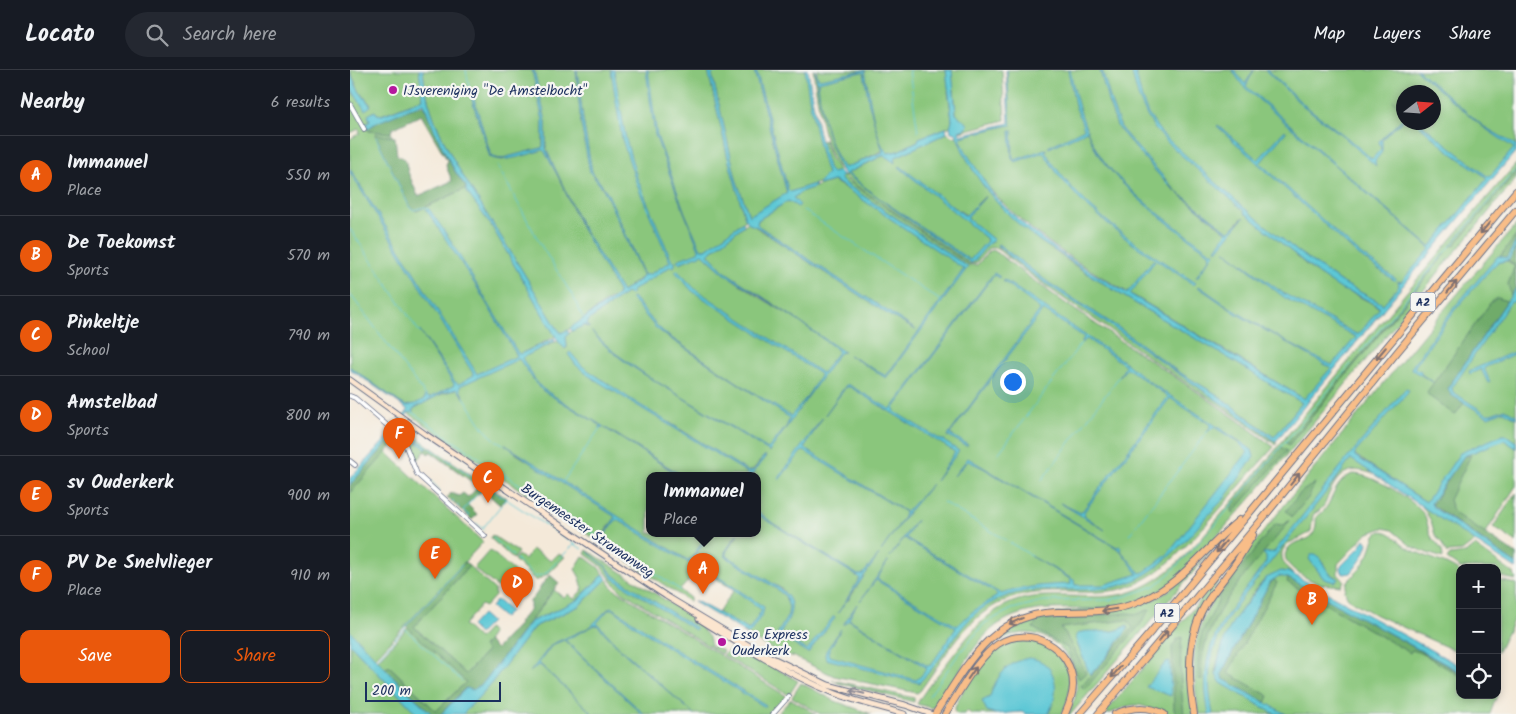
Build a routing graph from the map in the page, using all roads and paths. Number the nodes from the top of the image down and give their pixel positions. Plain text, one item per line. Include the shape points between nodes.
1 (350, 104) edge
2 (364, 129) dead end
3 (1516, 191) edge
4 (1516, 210) edge
5 (350, 380) edge
6 (350, 396) edge
7 (350, 461) edge
8 (356, 466) dead end
9 (1252, 510) junction
10 (1264, 516) junction
11 (485, 536) dead end
12 (666, 596) junction
13 (789, 696) dead end
14 (773, 714) edge
15 (904, 714) edge
16 (933, 714) edge
17 (946, 714) edge
18 (1065, 714) edge
19 (1080, 714) edge
20 (1098, 714) edge
21 (1115, 714) edge
22 (1164, 714) edge
23 (1194, 714) edge

1 - 2 street
3 -> 9 highway, A2
10 -> 4 highway, A2
5 - 12 main road, Burgemeester Stramanweg
6 - 11 street via 403,439 417,474
7 - 8 street
9 -> 16 highway, A2 via 1176,579 1142,601 1092,612 1036,614 1001,629 973,656
9 -> 19 highway, A2
20 -> 10 highway, A2
10 - 23 highway, A2 via 1199,618 1192,641 1190,672
12 - 15 main road, Burgemeester Stramanweg via 732,640 810,683
16 -> 12 main road, Burgemeester Stramanweg via 815,680 758,651
13 - 14 street
17 -> 18 highway via 987,653 1002,642 1022,637 1037,638 1055,647 1067,663 1073,684
21 - 22 highway via 1142,707

